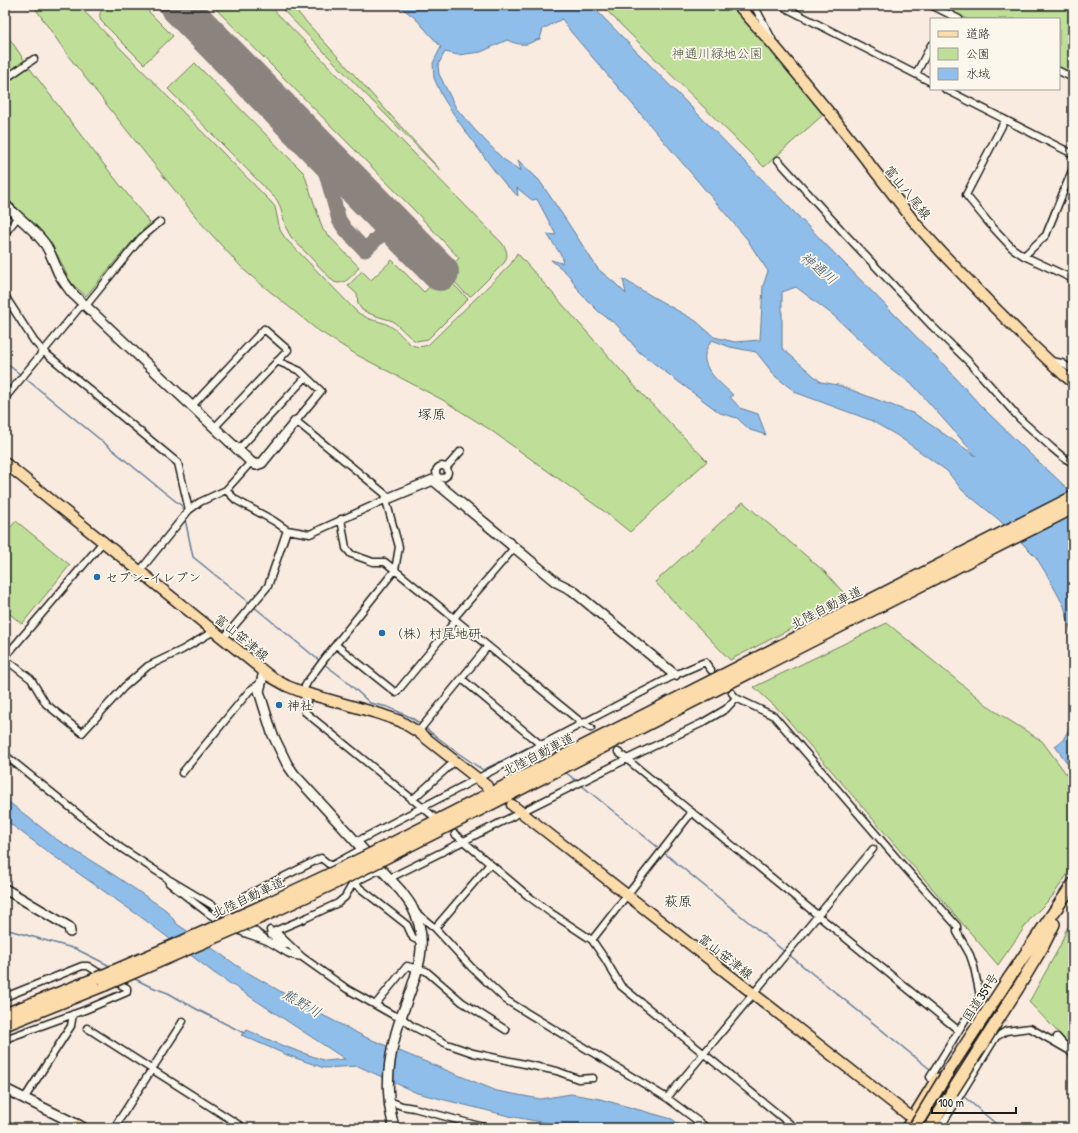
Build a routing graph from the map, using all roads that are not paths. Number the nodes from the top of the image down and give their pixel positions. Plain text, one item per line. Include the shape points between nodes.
1 (738, 5) edge
2 (780, 5) edge
3 (931, 5) edge
4 (754, 6) edge
5 (945, 16) edge
6 (930, 47) edge
7 (776, 48) junction
8 (34, 59) dead end
9 (1060, 72) edge
10 (916, 74) junction
11 (1073, 78) edge
12 (5, 79) edge
13 (930, 81) edge
14 (947, 90) edge
15 (1005, 120) junction
16 (1073, 154) edge
17 (778, 160) dead end
18 (1073, 168) edge
19 (5, 205) edge
20 (18, 217) junction
21 (160, 222) dead end
22 (5, 233) edge
23 (1024, 256) junction
24 (1073, 279) edge
25 (5, 296) edge
26 (84, 305) junction
27 (43, 351) junction
28 (277, 361) junction
29 (1049, 361) junction
30 (1073, 370) edge
31 (306, 377) junction
32 (1073, 382) edge
33 (5, 398) edge
34 (192, 406) junction
35 (296, 422) junction
36 (215, 427) junction
37 (238, 450) junction
38 (461, 451) dead end
39 (251, 462) junction
40 (5, 463) edge
41 (1073, 463) edge
42 (437, 479) junction
43 (226, 490) junction
44 (1073, 497) edge
45 (387, 499) junction
46 (1073, 508) edge
47 (189, 510) junction
48 (341, 520) junction
49 (287, 530) junction
50 (102, 542) junction
51 (514, 548) junction
52 (395, 570) junction
53 (139, 572) junction
54 (455, 619) junction
55 (214, 631) junction
56 (224, 639) junction
57 (336, 645) junction
58 (488, 646) junction
59 (5, 658) edge
60 (711, 670) dead end
61 (264, 672) junction
62 (741, 672) junction
63 (675, 674) junction
64 (462, 679) junction
65 (261, 683) junction
66 (302, 692) junction
67 (582, 723) junction
68 (591, 728) dead end
69 (418, 732) junction
70 (541, 745) junction
71 (618, 752) dead end
72 (5, 755) edge
73 (627, 759) junction
74 (455, 761) junction
75 (182, 773) dead end
76 (478, 778) junction
77 (487, 786) dead end
78 (412, 800) junction
79 (512, 805) dead end
80 (421, 807) junction
81 (521, 812) junction
82 (692, 812) junction
83 (433, 816) dead end
84 (455, 834) dead end
85 (356, 842) junction
86 (464, 842) junction
87 (362, 849) junction
88 (873, 849) dead end
89 (379, 860) junction
90 (490, 864) junction
91 (333, 874) junction
92 (167, 878) junction
93 (390, 878) junction
94 (353, 883) junction
95 (1073, 884) edge
96 (5, 889) edge
97 (628, 895) junction
98 (245, 896) dead end
99 (1073, 896) edge
100 (414, 911) junction
101 (1054, 911) junction
102 (818, 915) junction
103 (1054, 924) junction
104 (435, 928) junction
105 (270, 930) dead end
106 (70, 932) dead end
107 (592, 940) junction
108 (267, 941) junction
109 (421, 942) junction
110 (289, 945) junction
111 (302, 957) junction
112 (418, 970) junction
113 (101, 982) junction
114 (753, 993) junction
115 (5, 997) edge
116 (375, 1005) junction
117 (5, 1014) edge
118 (73, 1014) junction
119 (400, 1019) junction
120 (183, 1021) dead end
121 (1006, 1023) tunnel mouth
122 (5, 1024) edge
123 (87, 1028) dead end
124 (506, 1030) dead end
125 (958, 1030) junction
126 (1006, 1031) junction
127 (1057, 1037) dead end
128 (5, 1039) edge
129 (1071, 1053) edge
130 (704, 1054) junction
131 (152, 1069) junction
132 (593, 1078) dead end
133 (935, 1082) junction
134 (5, 1089) edge
135 (667, 1098) junction
136 (24, 1099) junction
137 (389, 1099) junction
138 (913, 1123) edge
139 (79, 1127) edge
140 (114, 1128) edge
141 (244, 1128) edge
142 (394, 1128) edge
143 (488, 1128) edge
144 (707, 1128) edge
145 (795, 1128) edge
146 (907, 1128) edge
147 (924, 1128) edge
148 (930, 1128) edge
149 (940, 1128) edge

1 - 7 main road, 富山八尾線
2 - 10 street
3 - 5 street
4 - 7 street
6 - 10 street
7 - 29 main road, 富山八尾線 via 916,224
8 - 12 street
9 - 11 street
10 - 13 street
14 - 15 street
15 - 16 street
15 - 23 street via 966,195 1012,248
17 - 41 street via 1020,419
18 - 23 street via 1046,235
19 - 20 street
20 - 22 street
20 - 26 street via 44,243 64,282
21 - 26 street via 141,238
23 - 24 street
25 - 27 street
26 - 27 street
26 - 34 street
27 - 33 street
27 - 47 street via 178,463
28 - 31 street via 300,371
28 - 34 street via 288,350 264,329
28 - 36 street
29 - 30 street via 1062,363
29 - 32 main road, 富山八尾線
31 - 35 street via 320,391
31 - 37 street
34 - 36 street
35 - 39 street via 262,463 256,465
35 - 45 street via 385,494
36 - 37 street
37 - 39 street
38 - 42 street via 446,468 446,476
39 - 43 street
40 - 50 main road, 富山笹津線
42 - 45 street
42 - 51 street
43 - 47 street
43 - 49 street via 236,500
44 - 62 highway, 北陸自動車道
45 - 48 street
45 - 52 street via 399,548
46 - 62 highway, 北陸自動車道
47 - 53 street
48 - 49 street via 310,534
48 - 52 street via 346,548 351,554 373,562 385,562
49 - 56 street via 268,586
50 - 53 main road, 富山笹津線
50 - 59 street
51 - 54 street
51 - 63 street via 556,582 572,590
52 - 54 street
52 - 57 street
53 - 55 main road, 富山笹津線
54 - 57 street via 396,694
54 - 58 street
55 - 56 main road, 富山笹津線
55 - 59 street via 148,666 124,687 82,733 46,704 31,679
56 - 61 main road, 富山笹津線
57 - 66 street
58 - 64 street
58 - 67 street
60 - 63 street via 705,662
61 - 65 street
61 - 66 main road, 富山笹津線
62 - 89 highway, 北陸自動車道
63 - 67 street
64 - 69 street
64 - 70 street
65 - 75 street via 250,690
65 - 85 street via 259,691 272,733 287,764
66 - 69 main road, 富山笹津線 via 380,714 400,721
66 - 78 street via 306,700 305,712
67 - 68 street
67 - 70 street
69 - 74 main road, 富山笹津線
70 - 76 street
71 - 73 street
72 - 92 street via 97,830
73 - 81 street
73 - 82 street
73 - 125 street via 726,709 734,695 774,716 957,926 957,932 974,967 980,996
74 - 76 main road, 富山笹津線
74 - 78 street
76 - 77 main road, 富山笹津線
76 - 80 street
78 - 80 street
79 - 81 main road, 富山笹津線
80 - 83 street
80 - 85 street
81 - 86 street
81 - 97 main road, 富山笹津線
82 - 97 street
82 - 102 street
84 - 86 street
85 - 87 street
86 - 90 street
86 - 93 street
87 - 89 street
87 - 91 street
88 - 102 street
89 - 91 highway, 北陸自動車道, bridge
89 - 93 street
89 - 94 street
90 - 104 street
90 - 107 street via 528,896
91 - 94 street
91 - 98 street via 321,858
91 - 113 highway, 北陸自動車道, bridge via 187,950
92 - 108 street via 243,922
92 - 108 street via 169,883 209,914 243,934
93 - 100 street
94 - 109 street via 407,926 413,938
94 - 110 street via 345,897 338,902 275,931
95 - 101 highway, 国道359号
96 - 106 street via 69,927
97 - 107 street
97 - 114 main road, 富山笹津線
99 - 103 highway, 国道359号
100 - 104 street
100 - 109 street
101 - 133 highway via 1043,919 997,984
101 - 138 highway, 国道359号, bridge
102 - 114 street
102 - 125 street
103 - 147 highway, 国道359号
103 - 148 highway, bridge via 1022,982
104 - 135 street via 506,1000
105 - 110 street via 271,935 282,945
107 - 130 street via 621,986
108 - 111 street via 294,956
109 - 112 street
110 - 111 street
111 - 116 street via 347,989
112 - 116 street via 407,966
112 - 119 street
112 - 124 street via 426,971 462,1002
113 - 117 highway, 北陸自動車道
113 - 122 highway, 北陸自動車道
114 - 130 street
114 - 138 main road, 富山笹津線
115 - 118 street via 86,965 127,988 127,992 121,995
116 - 119 street
118 - 128 street
118 - 136 street via 71,1026
119 - 132 street via 448,1044 473,1053 557,1071 578,1079
119 - 137 street via 391,1056
120 - 131 street
121 - 126 street
123 - 131 street
125 - 133 street via 930,1077
126 - 129 street via 1030,1028
126 - 149 street via 996,1037
127 - 129 street
130 - 135 street
130 - 145 street
131 - 140 street
131 - 141 street
133 - 138 highway
134 - 136 street
135 - 144 street
136 - 139 street
137 - 142 street
137 - 143 street via 402,1106
138 - 146 highway
138 - 147 main road, 富山笹津線

